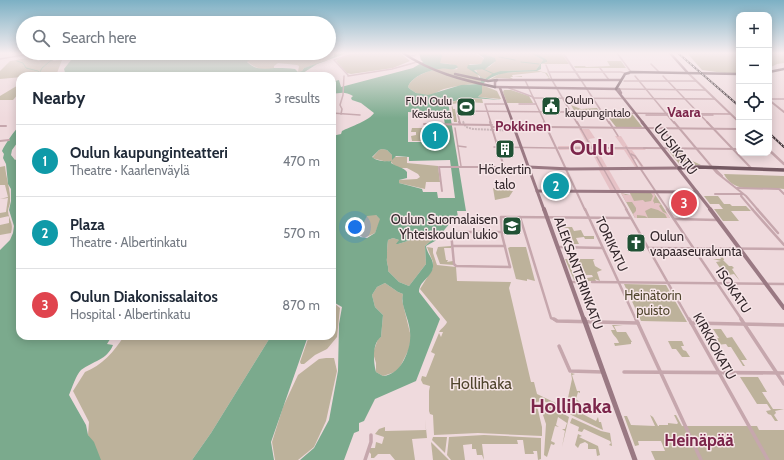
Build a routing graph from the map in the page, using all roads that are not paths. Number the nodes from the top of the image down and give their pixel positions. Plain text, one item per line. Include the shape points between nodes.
1 (359, 74) edge
2 (452, 74) edge
3 (456, 74) edge
4 (549, 74) edge
5 (578, 74) edge
6 (605, 74) edge
7 (631, 74) joint
8 (690, 74) edge
9 (725, 74) edge
10 (736, 75) edge
11 (344, 76) joint
12 (348, 76) junction
13 (663, 76) dead end
14 (344, 80) junction
15 (496, 80) junction
16 (525, 80) junction
17 (552, 80) junction
18 (581, 80) junction
19 (609, 80) junction
20 (666, 80) junction
21 (695, 80) junction
22 (638, 81) junction
23 (621, 82) junction
24 (486, 83) junction
25 (495, 86) junction
26 (500, 88) junction
27 (509, 88) junction
28 (529, 88) junction
29 (558, 89) junction
30 (587, 89) junction
31 (618, 89) junction
32 (646, 90) junction
33 (675, 90) junction
34 (705, 90) junction
35 (501, 93) junction
36 (533, 97) junction
37 (563, 98) junction
38 (593, 98) junction
39 (623, 98) junction
40 (654, 99) junction
41 (684, 99) junction
42 (715, 99) junction
43 (772, 99) edge
44 (784, 99) edge
45 (772, 102) edge
46 (505, 104) junction
47 (519, 104) dead end
48 (536, 104) junction
49 (487, 111) junction
50 (508, 111) junction
51 (540, 112) junction
52 (571, 112) junction
53 (784, 112) edge
54 (336, 113) edge
55 (603, 113) junction
56 (341, 114) junction
57 (360, 114) dead end
58 (636, 114) junction
59 (667, 114) junction
60 (699, 114) junction
61 (731, 114) junction
62 (573, 116) junction
63 (605, 116) junction
64 (737, 120) edge
65 (424, 124) dead end
66 (460, 124) junction
67 (0, 126) edge
68 (6, 126) dead end
69 (492, 126) junction
70 (514, 127) junction
71 (539, 127) dead end
72 (455, 128) dead end
73 (546, 128) junction
74 (580, 128) junction
75 (613, 128) junction
76 (648, 128) junction
77 (661, 129) junction
78 (680, 129) junction
79 (714, 129) junction
80 (736, 129) edge
81 (618, 136) dead end
82 (8, 140) dead end
83 (0, 141) edge
84 (458, 146) junction
85 (466, 147) dead end
86 (494, 147) dead end
87 (498, 147) junction
88 (521, 147) junction
89 (626, 147) junction
90 (555, 148) dead end
91 (558, 148) dead end
92 (592, 148) junction
93 (644, 148) joint
94 (663, 148) junction
95 (678, 148) junction
96 (697, 149) junction
97 (732, 149) junction
98 (736, 149) edge
99 (772, 153) edge
100 (631, 154) junction
101 (784, 165) edge
102 (461, 167) junction
103 (504, 167) junction
104 (528, 167) junction
105 (566, 168) junction
106 (604, 168) junction
107 (640, 168) junction
108 (679, 168) junction
109 (715, 170) junction
110 (753, 170) junction
111 (784, 172) edge
112 (737, 188) junction
113 (537, 190) junction
114 (442, 191) dead end
115 (577, 191) junction
116 (616, 191) junction
117 (656, 192) junction
118 (697, 192) junction
119 (715, 194) dead end
120 (742, 194) junction
121 (784, 194) edge
122 (520, 217) junction
123 (546, 217) junction
124 (589, 218) junction
125 (631, 218) junction
126 (674, 220) junction
127 (718, 220) junction
128 (502, 232) junction
129 (774, 233) junction
130 (784, 244) edge
131 (452, 246) junction
132 (505, 246) junction
133 (557, 247) junction
134 (603, 248) junction
135 (648, 248) junction
136 (784, 248) edge
137 (694, 249) junction
138 (739, 249) junction
139 (570, 282) junction
140 (582, 282) dead end
141 (592, 282) dead end
142 (619, 282) junction
143 (668, 283) junction
144 (717, 284) junction
145 (766, 284) junction
146 (784, 284) edge
147 (784, 308) edge
148 (584, 322) junction
149 (638, 323) junction
150 (691, 324) junction
151 (744, 324) junction
152 (784, 325) edge
153 (559, 346) dead end
154 (604, 372) junction
155 (624, 372) dead end
156 (661, 372) junction
157 (719, 372) junction
158 (777, 372) junction
159 (784, 372) edge
160 (784, 384) edge
161 (371, 435) dead end
162 (365, 460) edge
163 (634, 460) edge
164 (701, 460) edge
165 (768, 460) edge

1 - 12 street
2 - 24 main road
3 - 24 main road
4 - 17 street, KIRKKOKATU
5 - 18 street
6 - 19 street
7 - 22 street
7 - 23 main road
8 - 21 street
9 - 10 main road
11 - 12 street
11 - 14 street
12 - 14 street
13 - 20 street
14 - 56 street
15 - 16 main road
15 - 24 main road
15 - 25 main road
16 - 17 main road
16 - 28 street, TORIKATU
17 - 18 main road
17 - 29 street, KIRKKOKATU
18 - 19 main road
18 - 30 street
19 - 23 main road
20 - 21 street
20 - 22 street
20 - 33 street
21 - 34 street
22 - 23 street
22 - 32 street
23 - 31 main road
24 - 25 main road
25 - 26 main road
25 - 35 main road, ALEKSANTERINKATU
26 - 27 main road
26 - 35 main road, ALEKSANTERINKATU
27 - 28 main road
27 - 36 street
28 - 29 main road
28 - 36 street, TORIKATU
29 - 30 main road
29 - 37 street, KIRKKOKATU
30 - 31 main road
30 - 38 street
31 - 32 street
31 - 39 main road, UUSIKATU
32 - 33 street
32 - 40 street
33 - 34 street
33 - 41 street
34 - 42 street
35 - 46 main road, ALEKSANTERINKATU
36 - 37 street
36 - 48 street, TORIKATU
37 - 38 street
37 - 52 street, KIRKKOKATU
38 - 39 street
38 - 55 street
39 - 40 street
39 - 58 main road, UUSIKATU
40 - 41 street
40 - 59 street
41 - 42 street
41 - 60 street
42 - 61 street
43 - 44 street
45 - 53 street
46 - 49 street via 486,103
46 - 50 main road, ALEKSANTERINKATU
47 - 48 street
48 - 51 street, TORIKATU
49 - 50 street
49 - 66 street via 457,111
49 - 69 street
50 - 51 street
50 - 70 main road, ALEKSANTERINKATU
51 - 52 street
51 - 73 street, TORIKATU
52 - 62 street, KIRKKOKATU
54 - 56 street
55 - 58 street
55 - 63 street
56 - 57 street
58 - 59 street
58 - 76 main road, UUSIKATU
59 - 60 street
59 - 78 street
60 - 61 street
60 - 79 street
61 - 64 street
62 - 63 street
62 - 74 street, KIRKKOKATU
63 - 75 street
65 - 66 street
66 - 69 street
67 - 68 street
69 - 70 street
69 - 87 street
70 - 71 street
70 - 88 main road, ALEKSANTERINKATU
72 - 84 street
73 - 74 street
73 - 105 street, TORIKATU
74 - 75 street
74 - 92 street, KIRKKOKATU
75 - 76 street
75 - 81 street
76 - 77 street
76 - 94 main road, UUSIKATU
77 - 78 street
77 - 95 street
78 - 79 street
78 - 96 street
79 - 80 street
79 - 97 street
82 - 83 street
84 - 85 street
84 - 102 street
86 - 87 street
87 - 88 street
87 - 103 street
88 - 90 street
88 - 104 main road, ALEKSANTERINKATU
89 - 92 street
89 - 93 street
89 - 100 street, ISOKATU
91 - 92 street
92 - 106 street, KIRKKOKATU
93 - 94 street
94 - 95 street
94 - 108 main road, UUSIKATU
95 - 96 street
96 - 97 street
96 - 109 street
97 - 98 street
97 - 110 street
99 - 101 street
100 - 107 street, ISOKATU via 635,156
100 - 107 street, ISOKATU
102 - 103 street
102 - 114 street via 439,167
103 - 104 street
104 - 105 main road
104 - 113 main road, ALEKSANTERINKATU
105 - 106 main road
105 - 115 street, TORIKATU
106 - 107 main road
106 - 116 street, KIRKKOKATU
107 - 108 main road
107 - 117 street, ISOKATU
108 - 109 main road
108 - 118 main road, UUSIKATU
109 - 110 main road
109 - 111 main road
109 - 112 street
110 - 111 main road
112 - 120 street
112 - 121 street via 779,189
113 - 115 main road
113 - 123 main road, ALEKSANTERINKATU
115 - 116 main road
115 - 124 street, TORIKATU
116 - 117 main road
116 - 125 street, KIRKKOKATU
117 - 118 main road
117 - 126 street, ISOKATU
118 - 127 main road, UUSIKATU
119 - 120 street
120 - 129 street via 741,196
120 - 129 street via 780,233
122 - 123 street
122 - 128 street via 501,217
122 - 148 street via 550,316 557,321
123 - 124 street
123 - 133 main road, ALEKSANTERINKATU
124 - 125 street
124 - 134 street, TORIKATU
125 - 135 street, KIRKKOKATU
126 - 127 street
126 - 137 street, ISOKATU
127 - 138 main road, UUSIKATU
128 - 131 street via 451,232
128 - 132 street
129 - 130 street
131 - 132 street
131 - 132 street via 456,266 511,268
133 - 134 street
133 - 139 main road, ALEKSANTERINKATU
134 - 142 street, TORIKATU
135 - 137 street
135 - 143 street, KIRKKOKATU
136 - 138 street
137 - 138 street
137 - 144 street, ISOKATU
138 - 145 main road, UUSIKATU
139 - 140 street
139 - 148 main road, ALEKSANTERINKATU
141 - 142 street
142 - 143 street
142 - 149 street, TORIKATU
143 - 144 street
143 - 150 street, KIRKKOKATU
144 - 145 street
144 - 151 street, ISOKATU
145 - 146 street
145 - 147 main road, UUSIKATU
148 - 149 street
148 - 154 main road, ALEKSANTERINKATU
149 - 156 street, TORIKATU
150 - 151 street
150 - 157 street, KIRKKOKATU
151 - 152 street
151 - 158 street, ISOKATU
153 - 154 street via 570,371
154 - 163 main road, ALEKSANTERINKATU
155 - 156 street
156 - 157 street
156 - 164 street, TORIKATU
157 - 158 street
157 - 165 street, KIRKKOKATU
158 - 159 street
158 - 160 street, ISOKATU
161 - 162 street

